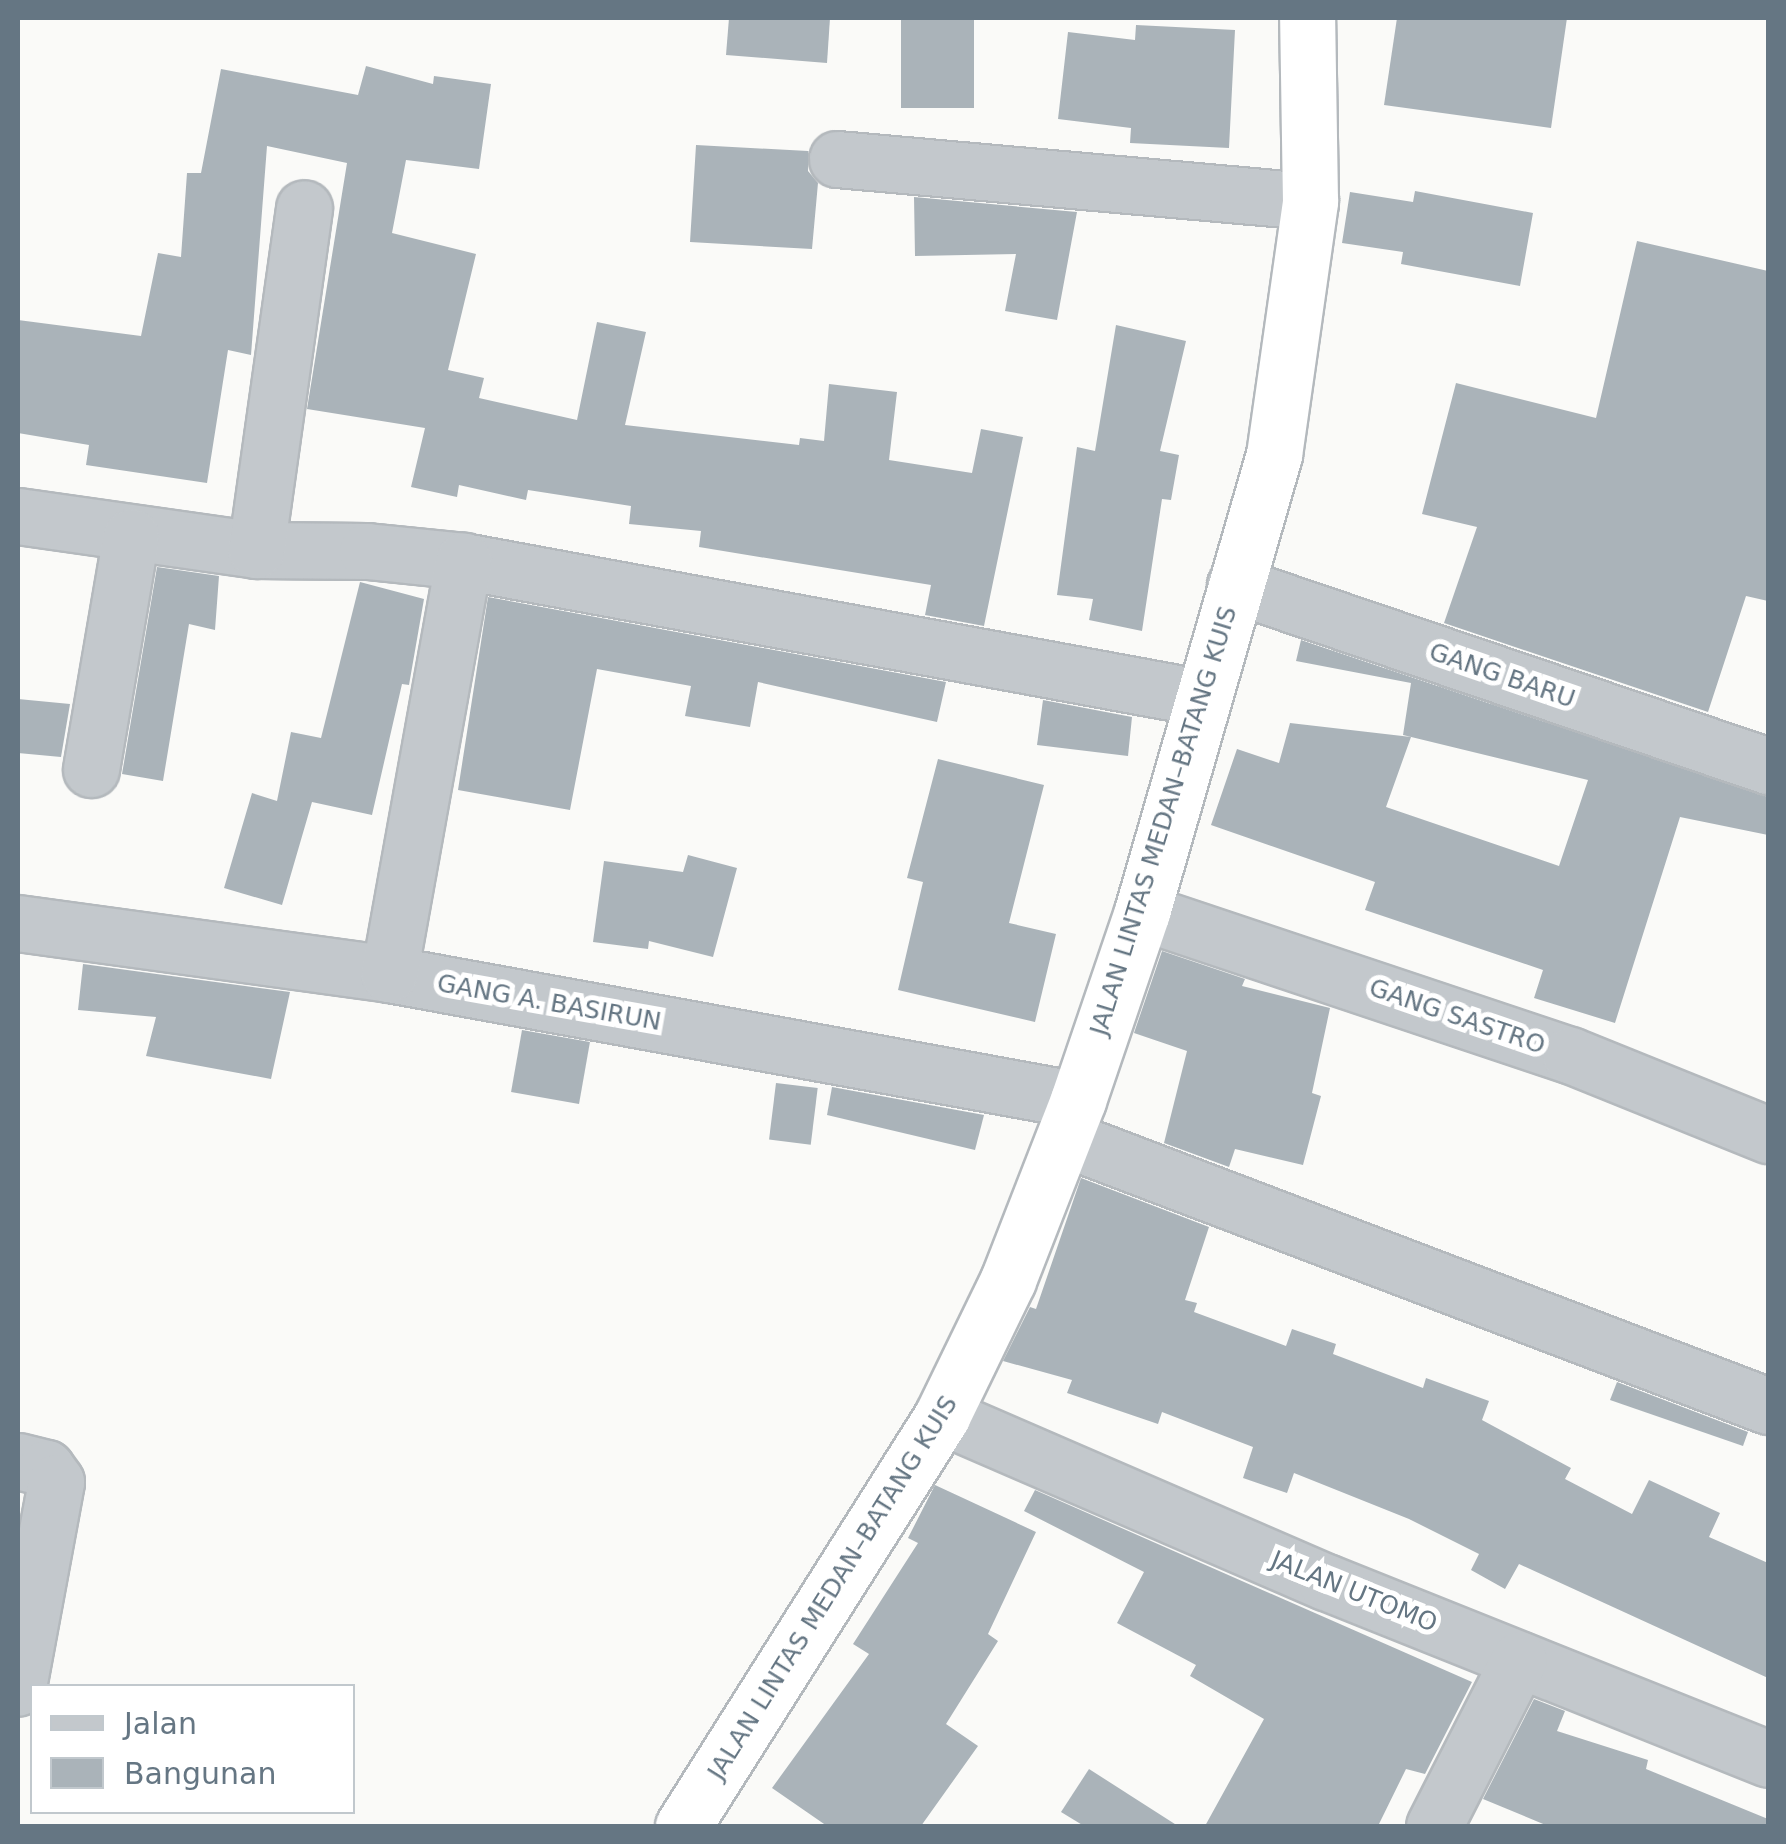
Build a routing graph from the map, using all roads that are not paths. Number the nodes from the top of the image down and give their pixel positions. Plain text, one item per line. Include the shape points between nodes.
1 (1307, 18) edge
2 (836, 159) dead end
3 (1310, 201) junction
4 (304, 208) dead end
5 (18, 516) edge
6 (130, 536) junction
7 (256, 550) junction
8 (463, 561) junction
9 (1235, 585) junction
10 (1198, 697) junction
11 (1768, 766) edge
12 (91, 769) dead end
13 (1142, 912) junction
14 (18, 923) edge
15 (389, 974) junction
16 (1071, 1119) junction
17 (1768, 1135) edge
18 (1768, 1406) edge
19 (942, 1416) junction
20 (18, 1461) edge
21 (1519, 1659) junction
22 (18, 1688) edge
23 (1768, 1759) edge
24 (683, 1826) edge
25 (1434, 1826) edge

1 - 3 highway, JALAN LINTAS MEDAN–BATANG KUIS
2 - 3 street
3 - 9 highway, JALAN LINTAS MEDAN–BATANG KUIS via 1274,455
4 - 7 street
5 - 6 street
6 - 7 street
6 - 12 street
7 - 8 street
8 - 10 street
8 - 15 street
9 - 10 highway, JALAN LINTAS MEDAN–BATANG KUIS
9 - 11 street, GANG BARU
10 - 13 highway, JALAN LINTAS MEDAN–BATANG KUIS
13 - 16 highway, JALAN LINTAS MEDAN–BATANG KUIS
13 - 17 street, GANG SASTRO via 1570,1056
14 - 15 street, GANG A. BASIRUN
15 - 16 street, GANG A. BASIRUN
16 - 18 street, GANG A. BASIRUN
16 - 19 highway, JALAN LINTAS MEDAN–BATANG KUIS via 1008,1280
19 - 21 street, JALAN UTOMO
19 - 24 highway, JALAN LINTAS MEDAN–BATANG KUIS
20 - 22 street via 46,1468 56,1482
21 - 23 street, JALAN UTOMO
21 - 25 street

